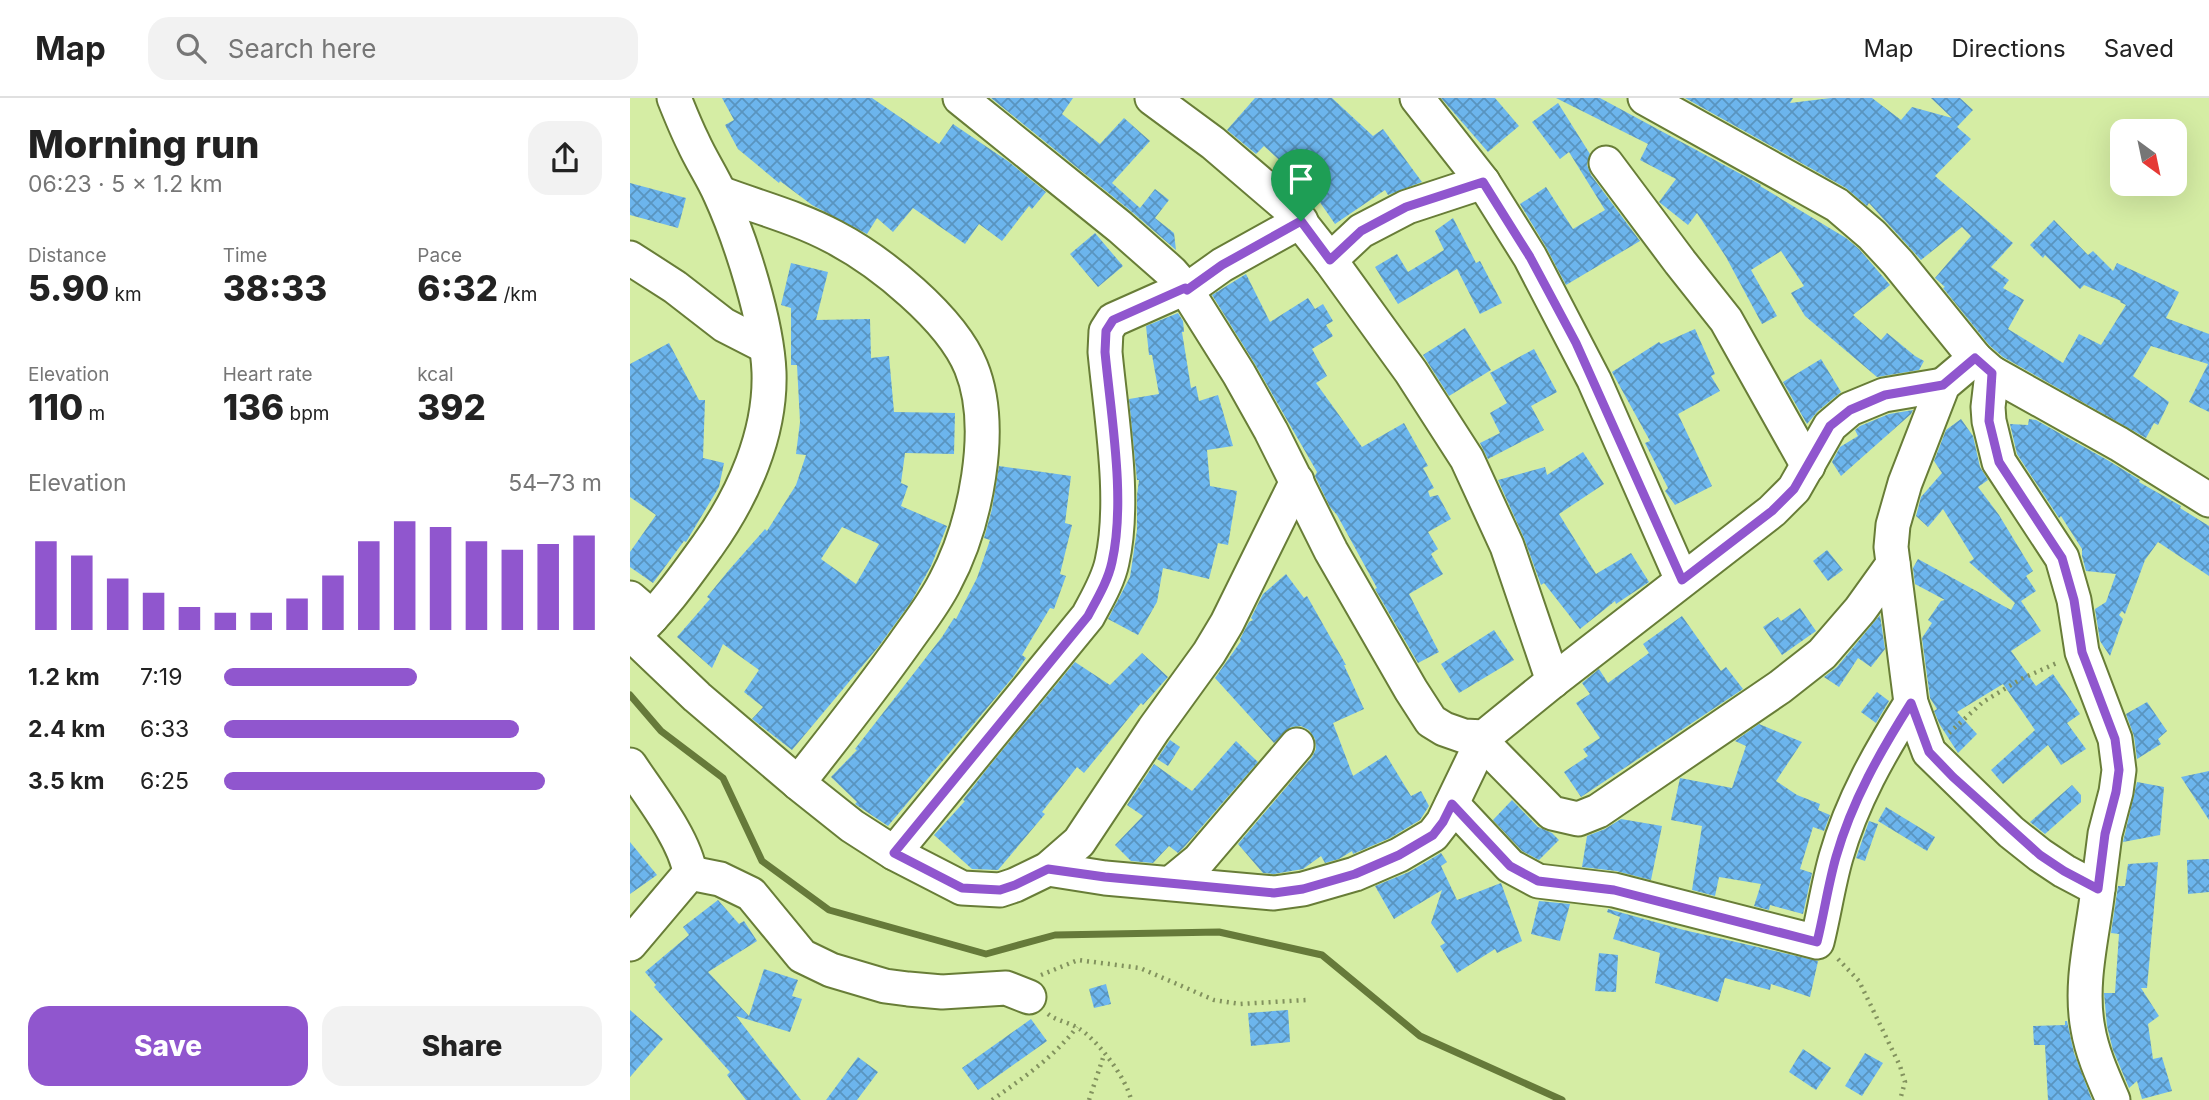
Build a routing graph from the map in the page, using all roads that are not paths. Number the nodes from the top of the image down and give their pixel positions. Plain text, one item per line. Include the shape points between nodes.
1 (674, 98) edge
2 (960, 98) edge
3 (1153, 98) edge
4 (1417, 98) edge
5 (1645, 98) edge
6 (1606, 163) dead end
7 (1483, 182) junction
8 (720, 193) junction
9 (1301, 221) junction
10 (630, 258) edge
11 (1330, 260) junction
12 (1186, 289) junction
13 (765, 346) junction
14 (1983, 365) junction
15 (1943, 385) junction
16 (1808, 466) junction
17 (1297, 481) junction
18 (2209, 500) edge
19 (1893, 564) junction
20 (1682, 580) junction
21 (636, 622) edge
22 (1553, 681) junction
23 (1911, 703) junction
24 (1483, 740) junction
25 (1297, 745) dead end
26 (630, 765) edge
27 (798, 783) junction
28 (1452, 804) junction
29 (894, 853) junction
30 (1048, 869) junction
31 (690, 873) junction
32 (1171, 883) junction
33 (2098, 889) junction
34 (630, 944) edge
35 (1019, 993) road end
36 (2113, 1100) edge

1 - 8 street
2 - 12 street via 1140,243
3 - 9 street via 1271,190
4 - 7 street
5 - 14 street via 1837,205 1898,263
6 - 16 street via 1726,320
7 - 11 street via 1406,207 1361,231
7 - 20 street via 1576,343
8 - 13 street via 750,277
8 - 27 street via 832,236 874,262 933,313 956,341 970,365 980,398 981,468 959,554 930,608
9 - 11 street
9 - 12 street
10 - 13 street via 724,325
11 - 22 street via 1467,458 1507,545
12 - 17 street
12 - 29 street via 1113,320 1106,331 1117,492 1116,541 1105,584 1088,616
13 - 21 street via 767,395 744,484 691,569
14 - 15 street
14 - 18 street
14 - 33 street via 1999,462 2062,558 2082,652 2115,739 2119,770
15 - 16 street via 1885,395 1850,410 1830,426
15 - 19 street via 1893,525
16 - 20 street via 1772,511
17 - 24 street via 1363,611 1431,721
17 - 30 street via 1209,653 1079,842
19 - 23 street
19 - 24 street via 1822,654 1598,811 1577,819 1552,813
20 - 22 street
21 - 27 street via 697,697
22 - 24 street
23 - 28 street via 1881,750 1846,827 1817,942 1614,890 1538,881 1510,866
23 - 33 street via 1929,752 2011,832 2064,871
24 - 28 street
25 - 32 street via 1199,860
26 - 31 street via 688,858
27 - 29 street
28 - 32 street via 1433,835 1399,855 1303,889 1274,893
29 - 30 street via 962,888 1000,890
30 - 32 street
31 - 34 street
31 - 35 street via 720,878 751,894 802,956 831,970 908,989
33 - 36 street via 2085,981 2087,1028

